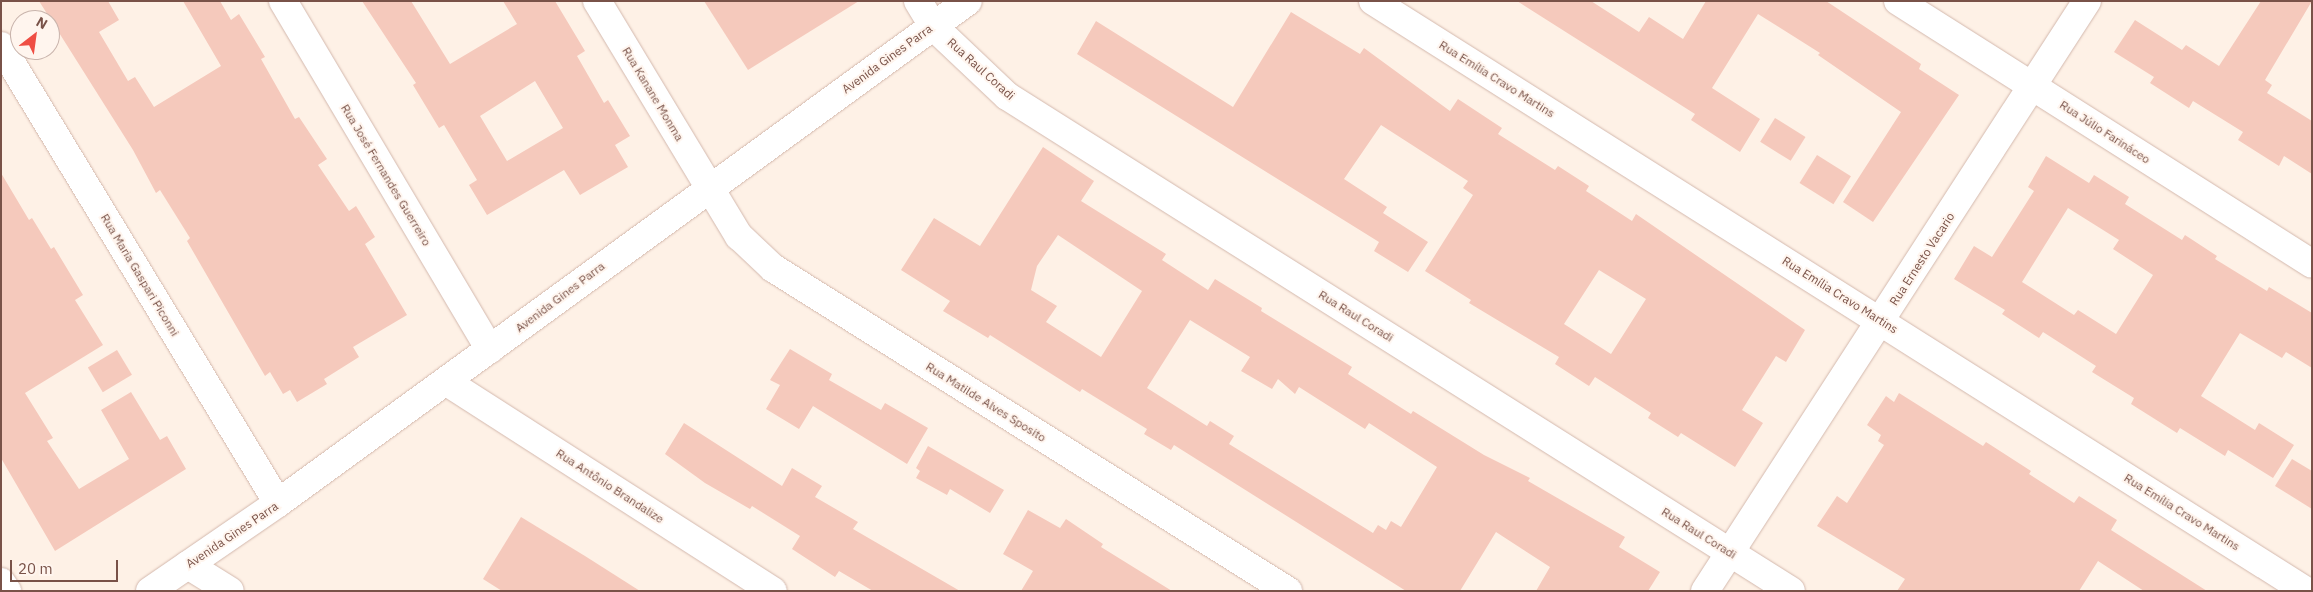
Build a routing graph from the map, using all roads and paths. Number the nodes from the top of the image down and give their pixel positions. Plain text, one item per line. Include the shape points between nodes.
1 (283, 1) edge
2 (597, 1) edge
3 (918, 1) edge
4 (968, 1) edge
5 (1373, 1) edge
6 (1898, 1) edge
7 (2087, 1) edge
8 (933, 26) junction
9 (1, 46) edge
10 (2034, 86) junction
11 (708, 188) junction
12 (2312, 264) edge
13 (1882, 321) junction
14 (490, 349) junction
15 (447, 382) junction
16 (278, 504) junction
17 (1730, 552) junction
18 (188, 565) junction
19 (1, 582) edge
20 (7, 591) edge
21 (150, 591) edge
22 (230, 591) edge
23 (773, 591) edge
24 (1288, 591) edge
25 (1705, 591) edge
26 (1792, 591) edge
27 (2306, 591) edge

1 - 14 street, Rua José Fernandes Guerreiro
2 - 11 street, Rua Kanane Monma
3 - 8 street, Rua Raul Coradi
4 - 8 street, Avenida Gines Parra
5 - 13 street, Rua Emília Cravo Martins
6 - 10 street, Rua Júlio Farináceo
7 - 10 street, Rua Ernesto Vacario
8 - 11 street, Avenida Gines Parra
8 - 17 street, Rua Raul Coradi via 1007,96
9 - 16 street, Rua Maria Gaspari Piconni
10 - 12 street, Rua Júlio Farináceo
10 - 13 street, Rua Ernesto Vacario
11 - 14 street, Avenida Gines Parra
11 - 24 street, Rua Matilde Alves Sposito via 739,236 773,268
13 - 17 street, Rua Ernesto Vacario
13 - 27 street, Rua Emília Cravo Martins
14 - 15 street, Avenida Gines Parra
15 - 16 street, Avenida Gines Parra
15 - 23 street, Rua Antônio Brandalize
16 - 18 street, Avenida Gines Parra
17 - 25 street, Rua Ernesto Vacario
17 - 26 street, Rua Raul Coradi
18 - 21 street, Avenida Gines Parra
18 - 22 street
19 - 20 street

